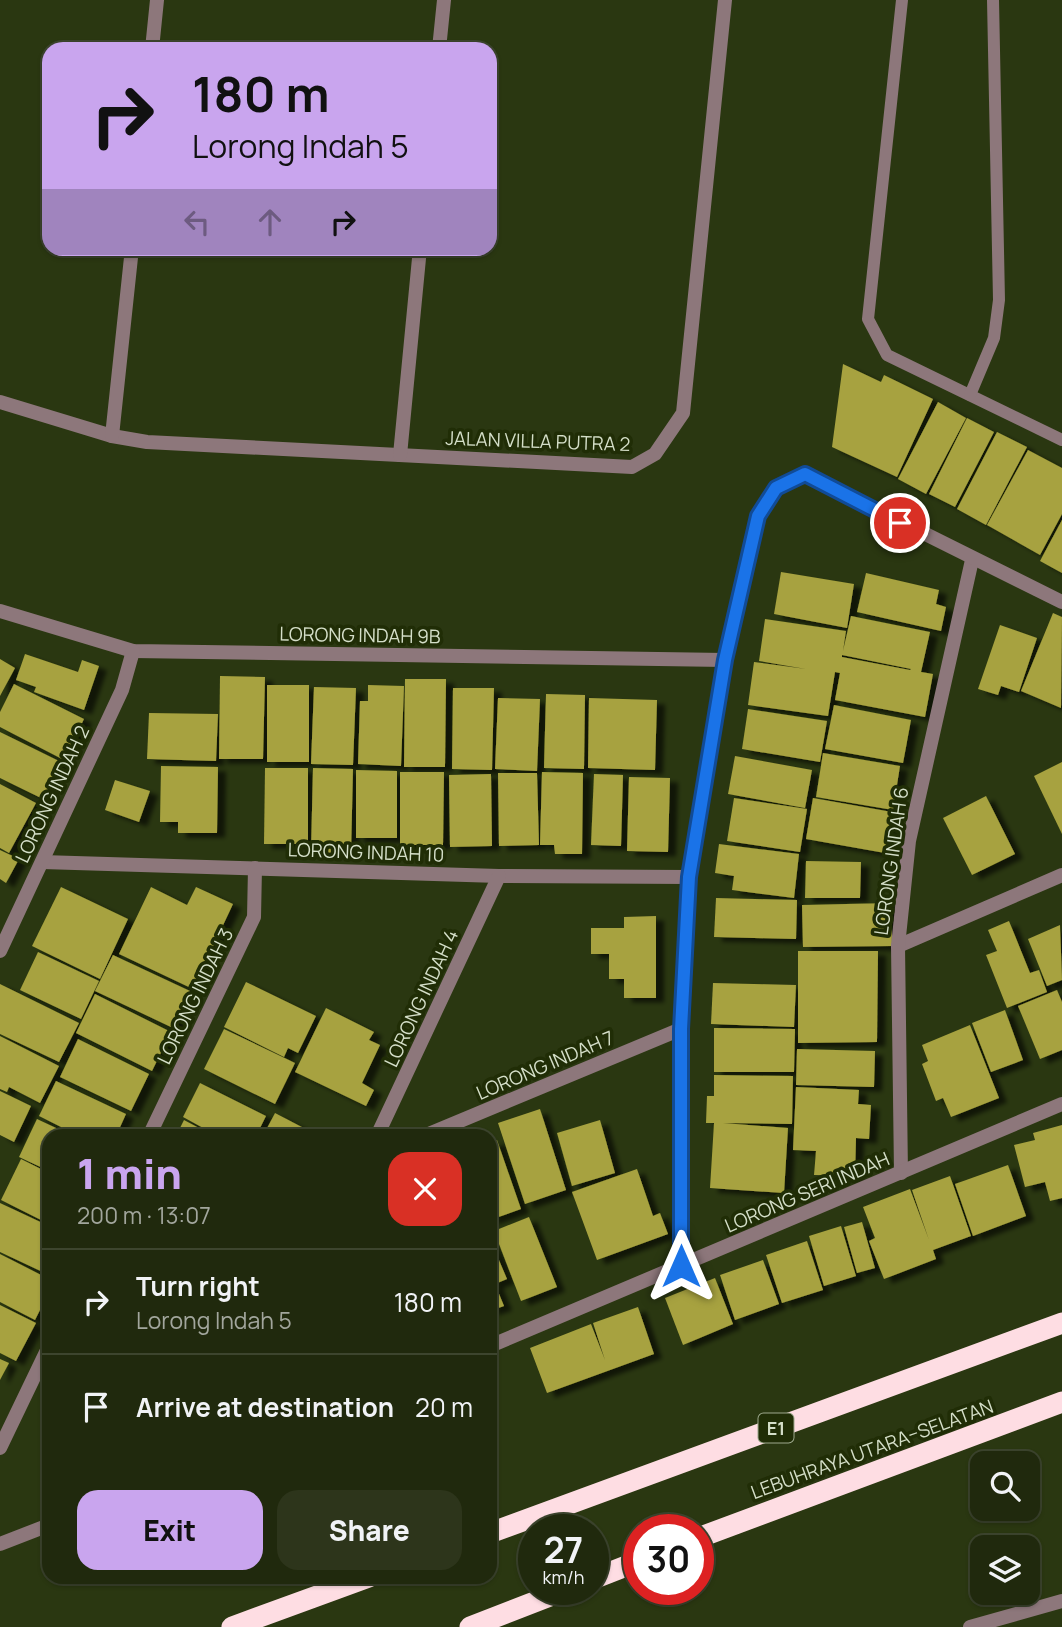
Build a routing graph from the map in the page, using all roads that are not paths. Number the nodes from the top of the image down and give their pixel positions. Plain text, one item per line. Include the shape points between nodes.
1 (158, 0) edge
2 (444, 0) edge
3 (725, 0) edge
4 (902, 0) edge
5 (993, 0) edge
6 (153, 42) edge
7 (440, 42) edge
8 (130, 256) edge
9 (419, 256) edge
10 (970, 395) junction
11 (0, 402) edge
12 (112, 436) junction
13 (1062, 440) edge
14 (400, 455) junction
15 (972, 560) junction
16 (1062, 602) edge
17 (0, 611) edge
18 (133, 651) junction
19 (725, 660) junction
20 (42, 862) junction
21 (256, 868) junction
22 (1062, 875) edge
23 (499, 876) junction
24 (689, 877) junction
25 (898, 946) junction
26 (0, 951) edge
27 (681, 1029) junction
28 (1062, 1104) edge
29 (152, 1129) edge
30 (380, 1129) edge
31 (441, 1129) edge
32 (901, 1173) junction
33 (681, 1266) junction
34 (1062, 1323) edge
35 (497, 1343) edge
36 (42, 1361) edge
37 (1062, 1402) edge
38 (0, 1448) edge
39 (42, 1528) edge
40 (497, 1529) edge
41 (714, 1532) edge
42 (0, 1544) edge
43 (350, 1584) edge
44 (1062, 1601) edge
45 (527, 1605) edge
46 (1021, 1620) edge
47 (232, 1627) edge
48 (470, 1627) edge
49 (970, 1627) edge

1 - 6 street
2 - 7 street
3 - 14 street, JALAN VILLA PUTRA 2 via 683,413 655,454 632,467
4 - 10 lane via 869,318 887,355
5 - 10 lane via 999,300 994,338
8 - 12 street
9 - 14 street
10 - 13 lane
11 - 12 street, JALAN VILLA PUTRA 2
12 - 14 street, JALAN VILLA PUTRA 2 via 147,442
15 - 16 street
15 - 19 street via 805,474 776,488 758,516
15 - 25 street, LORONG INDAH 6 via 909,841
17 - 18 street, LORONG INDAH 9B
18 - 19 street, LORONG INDAH 9B
18 - 20 street, LORONG INDAH 2 via 122,690
19 - 24 street
20 - 21 street, LORONG INDAH 10
20 - 26 street, LORONG INDAH 2
21 - 23 street, LORONG INDAH 10
21 - 29 street, LORONG INDAH 3 via 254,917
22 - 25 street
23 - 24 street, LORONG INDAH 10
23 - 30 street, LORONG INDAH 4
24 - 27 street
25 - 32 street, LORONG INDAH 6
27 - 31 street, LORONG INDAH 7
27 - 33 street
28 - 32 street, LORONG SERI INDAH
32 - 33 street, LORONG SERI INDAH
33 - 35 street, LORONG SERI INDAH
34 - 40 highway, E1
36 - 38 street
37 - 41 highway, LEBUHRAYA UTARA–SELATAN
39 - 42 street
43 - 47 highway
44 - 46 street
45 - 48 highway
46 - 49 street

